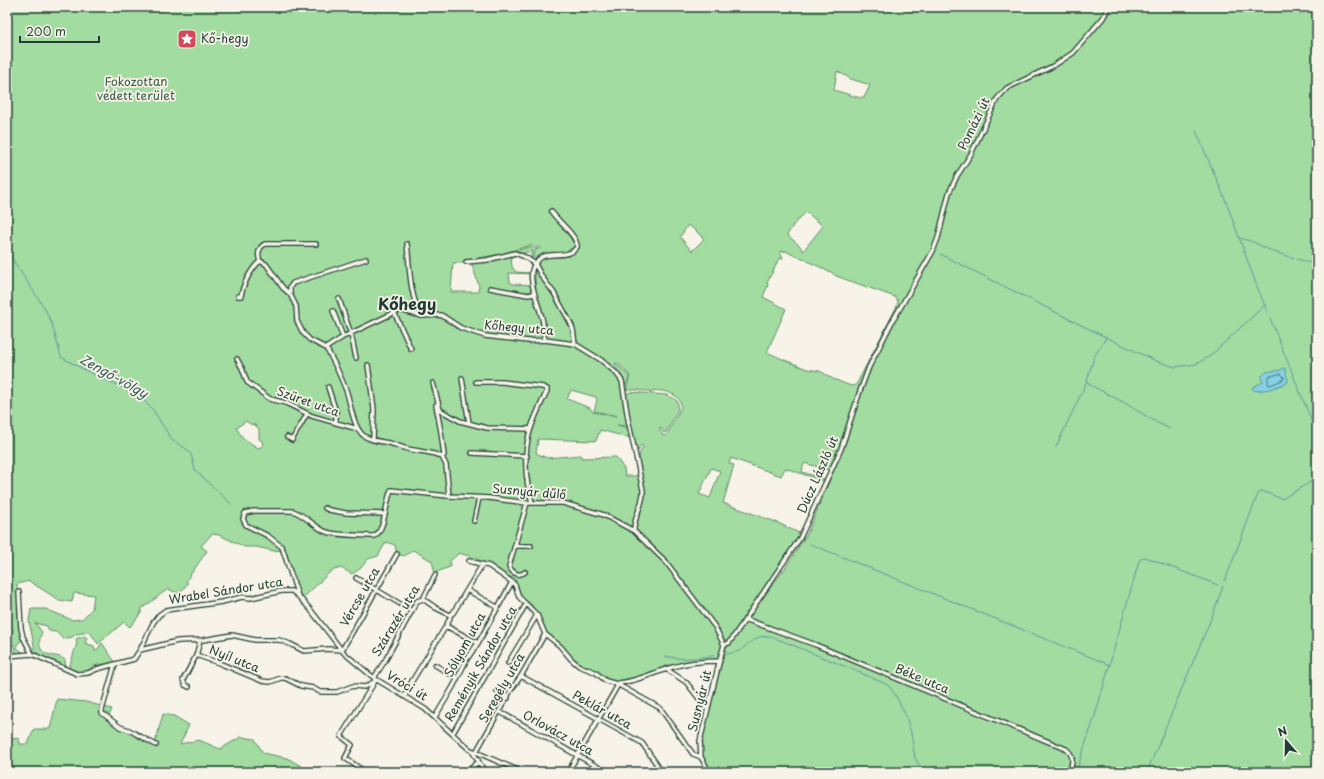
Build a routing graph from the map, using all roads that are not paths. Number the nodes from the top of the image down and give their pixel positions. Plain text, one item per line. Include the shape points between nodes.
1 (1109, 7) edge
2 (551, 211) dead end
3 (316, 244) dead end
4 (407, 244) dead end
5 (366, 259) dead end
6 (260, 261) junction
7 (466, 262) dead end
8 (535, 264) junction
9 (490, 288) dead end
10 (290, 294) junction
11 (534, 294) junction
12 (238, 296) dead end
13 (339, 299) dead end
14 (906, 300) joint
15 (333, 311) dead end
16 (394, 312) junction
17 (422, 316) junction
18 (351, 334) junction
19 (343, 337) junction
20 (545, 340) junction
21 (575, 344) junction
22 (326, 348) junction
23 (411, 349) dead end
24 (356, 358) dead end
25 (237, 359) dead end
26 (368, 365) dead end
27 (462, 378) dead end
28 (476, 382) dead end
29 (433, 383) dead end
30 (328, 387) dead end
31 (435, 401) dead end
32 (437, 405) junction
33 (307, 414) junction
34 (336, 423) junction
35 (469, 423) junction
36 (357, 428) junction
37 (530, 429) junction
38 (286, 437) dead end
39 (373, 440) junction
40 (472, 453) dead end
41 (527, 456) junction
42 (442, 457) junction
43 (449, 496) junction
44 (479, 498) junction
45 (532, 502) junction
46 (527, 503) junction
47 (325, 508) dead end
48 (385, 514) junction
49 (474, 521) dead end
50 (634, 531) junction
51 (515, 546) junction
52 (531, 546) dead end
53 (396, 554) dead end
54 (469, 561) dead end
55 (482, 565) junction
56 (525, 572) dead end
57 (435, 575) dead end
58 (356, 578) dead end
59 (512, 582) junction
60 (376, 589) junction
61 (467, 590) junction
62 (19, 592) dead end
63 (298, 596) junction
64 (423, 599) junction
65 (526, 604) junction
66 (497, 607) junction
67 (411, 613) junction
68 (450, 615) junction
69 (537, 615) junction
70 (745, 619) junction
71 (446, 626) junction
72 (545, 634) junction
73 (200, 640) junction
74 (478, 643) junction
75 (724, 645) junction
76 (140, 650) junction
77 (342, 650) junction
78 (32, 654) junction
79 (196, 654) junction
80 (7, 656) edge
81 (721, 657) junction
82 (508, 663) dead end
83 (115, 664) junction
84 (435, 665) dead end
85 (666, 669) junction
86 (521, 676) junction
87 (457, 678) junction
88 (375, 680) junction
89 (625, 682) junction
90 (618, 685) junction
91 (189, 687) dead end
92 (626, 689) junction
93 (497, 692) dead end
94 (405, 696) junction
95 (508, 698) junction
96 (707, 709) junction
97 (500, 712) junction
98 (435, 717) junction
99 (598, 719) junction
100 (453, 733) junction
101 (156, 744) dead end
102 (474, 751) junction
103 (481, 754) junction
104 (578, 755) junction
105 (701, 757) junction
106 (478, 759) junction
107 (365, 772) edge
108 (467, 772) edge
109 (485, 772) edge
110 (522, 772) edge
111 (568, 772) edge
112 (607, 772) edge
113 (662, 772) edge
114 (709, 772) edge
115 (1070, 772) edge

1 - 14 street, Pomázi út via 1103,18 1073,53 1053,66 1008,87 997,98 971,154 949,193 933,251
2 - 8 street via 577,241 577,246 575,250 567,253 542,257
3 - 6 street via 265,244 260,249
4 - 17 street via 413,294 416,308
5 - 10 street via 296,282 291,285
6 - 10 street via 266,264
6 - 12 street via 244,283 241,296
7 - 8 street via 515,253
8 - 11 street via 532,269
8 - 21 street via 570,322
9 - 11 street via 525,295
10 - 22 street via 296,306 300,330 310,340
11 - 20 street
13 - 18 street
14 - 70 street, Dúcz László út via 870,367 842,449 800,538
15 - 19 street
16 - 17 street, Kőhegy utca via 404,310
16 - 18 street
16 - 23 street
17 - 20 street, Kőhegy utca via 441,315 461,328 485,336 528,341
18 - 19 street
18 - 24 street
19 - 22 street
20 - 21 street, Kőhegy utca
21 - 50 street, Kőhegy utca via 601,360 622,381 643,490 643,500
22 - 36 street, Szüret utca via 334,360 347,393
25 - 33 street, Szüret utca via 247,382 270,399 286,403
26 - 39 street via 373,397
27 - 35 street
28 - 37 street via 502,382 546,388 547,391
29 - 32 street
30 - 34 street via 336,412
31 - 32 street
32 - 35 street via 440,410
32 - 42 street via 444,455
33 - 34 street, Szüret utca
33 - 38 street via 292,440
34 - 36 street, Szüret utca
35 - 37 street via 486,428
36 - 39 street, Szüret utca via 363,436
37 - 41 street
39 - 42 street, Szüret utca
40 - 41 street
41 - 45 street via 528,485
42 - 43 street via 446,465
43 - 44 street, Susnyár dűlő
43 - 48 street, Susnyár dűlő via 391,490
44 - 46 street, Susnyár dűlő
44 - 49 street
45 - 46 street, Susnyár dűlő
45 - 50 street, Susnyár dűlő via 574,506 604,515
46 - 51 street
47 - 48 street
48 - 63 street via 381,530 374,536 328,532 292,511 254,511 243,515 246,525 268,536 282,547
50 - 75 street, Susnyár dűlő via 666,562 715,627
51 - 52 street
51 - 56 street via 509,568 518,574
53 - 60 street, Vércse utca
54 - 55 street
55 - 59 street via 489,566
55 - 61 street
57 - 64 street, Szárazér utca
58 - 60 street
59 - 65 street via 519,597
59 - 66 street, Sólyom utca
60 - 67 street
60 - 77 street, Vércse utca
61 - 66 street
61 - 68 street
62 - 78 street via 21,628
63 - 76 street, Wrabel Sándor utca via 292,591 282,591 250,598 170,608 159,615 153,623
63 - 77 street, Vróci út
64 - 67 street, Szárazér utca via 417,602
64 - 68 street
65 - 69 street
65 - 100 street, Reményik Sándor utca
66 - 74 street, Sólyom utca
67 - 88 street, Szárazér utca
68 - 71 street
69 - 72 street
69 - 82 street
70 - 75 street, Dúcz László út via 729,643
70 - 115 street, Béke utca via 816,645 1066,749 1073,759
71 - 74 street
71 - 94 street
72 - 86 street, Seregély utca
72 - 90 street via 579,666
73 - 76 street via 178,641
73 - 77 street via 232,635 255,640 279,640 304,651
73 - 79 street
74 - 87 street, Sólyom utca
75 - 81 street, Susnyár út
76 - 83 street, Wrabel Sándor utca via 134,658
77 - 88 street, Vróci út
78 - 80 street
78 - 83 street, Wrabel Sándor utca via 74,673 88,673
79 - 88 street, Nyíl utca via 262,681 270,682 285,678 320,692 365,687
79 - 91 street via 183,680
81 - 85 street
81 - 96 street, Susnyár út
83 - 101 street via 102,713 120,727
84 - 87 street
85 - 89 street via 643,679
85 - 96 street via 686,682
86 - 95 street, Seregély utca
86 - 99 street, Peklár utca
87 - 98 street, Sólyom utca
88 - 94 street, Vróci út
88 - 107 street, Szárazér utca via 341,736 352,745 345,758
89 - 90 street
89 - 92 street
90 - 92 street
90 - 99 street
92 - 105 street via 660,708 693,754
93 - 95 street
94 - 98 street, Vróci út
95 - 97 street, Seregély utca
96 - 105 street, Susnyár út via 700,741
97 - 102 street, Seregély utca
97 - 104 street, Orlovácz utca
98 - 100 street, Vróci út
99 - 104 street
99 - 113 street, Peklár utca via 642,743
100 - 102 street, Vróci út
102 - 103 street, Vróci út
102 - 106 street
103 - 106 street
103 - 110 street, Vróci út
104 - 111 street
104 - 112 street, Orlovácz utca
105 - 114 street, Susnyár út
106 - 108 street
106 - 109 street

